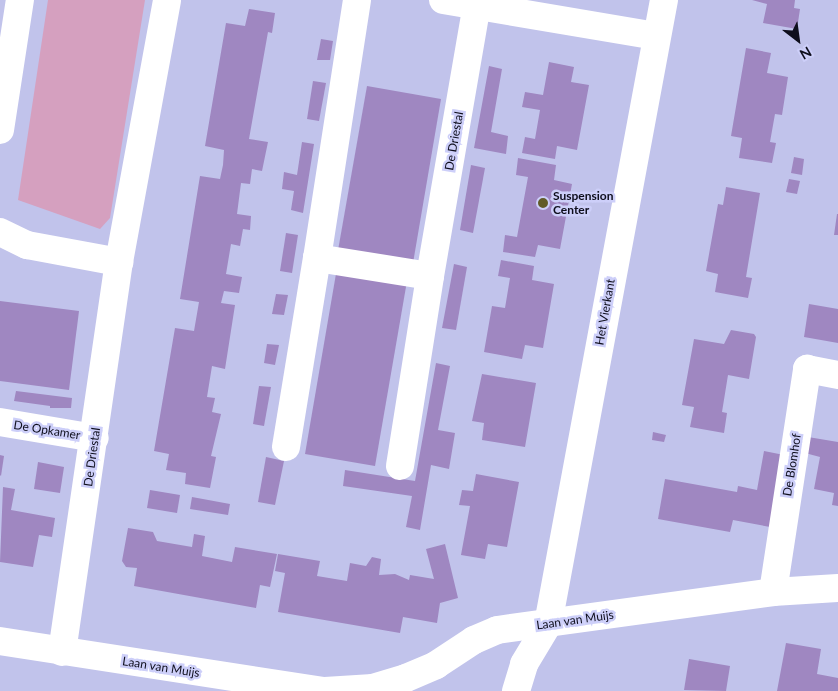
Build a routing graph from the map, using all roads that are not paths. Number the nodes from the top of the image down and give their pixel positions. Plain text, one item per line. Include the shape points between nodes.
1 (20, 0) edge
2 (167, 0) edge
3 (357, 0) edge
4 (444, 0) edge
5 (664, 0) edge
6 (477, 5) junction
7 (656, 36) junction
8 (0, 130) edge
9 (0, 232) edge
10 (317, 258) junction
11 (119, 262) junction
12 (430, 276) junction
13 (838, 375) edge
14 (0, 422) edge
15 (95, 438) junction
16 (286, 447) dead end
17 (400, 466) dead end
18 (838, 588) edge
19 (773, 592) junction
20 (548, 624) junction
21 (0, 641) edge
22 (62, 652) junction
23 (323, 691) edge
24 (516, 691) edge

1 - 8 street
2 - 11 street, De Driestal
3 - 10 street
4 - 6 street
5 - 7 street, Het Vierkant
6 - 7 street
6 - 12 street, De Driestal
7 - 20 street, Het Vierkant
9 - 11 street via 27,245
10 - 12 street
10 - 16 street
11 - 15 street, De Driestal
12 - 17 street, De Driestal
13 - 19 street, De Blomhof via 807,369
14 - 15 street, De Opkamer
15 - 22 street, De Driestal
18 - 19 street, Laan van Muijs
19 - 20 street, Laan van Muijs
20 - 23 street, Laan van Muijs via 498,630 474,640 436,665 373,688
20 - 24 street via 524,664
21 - 22 street, Laan van Muijs
22 - 23 street, Laan van Muijs

